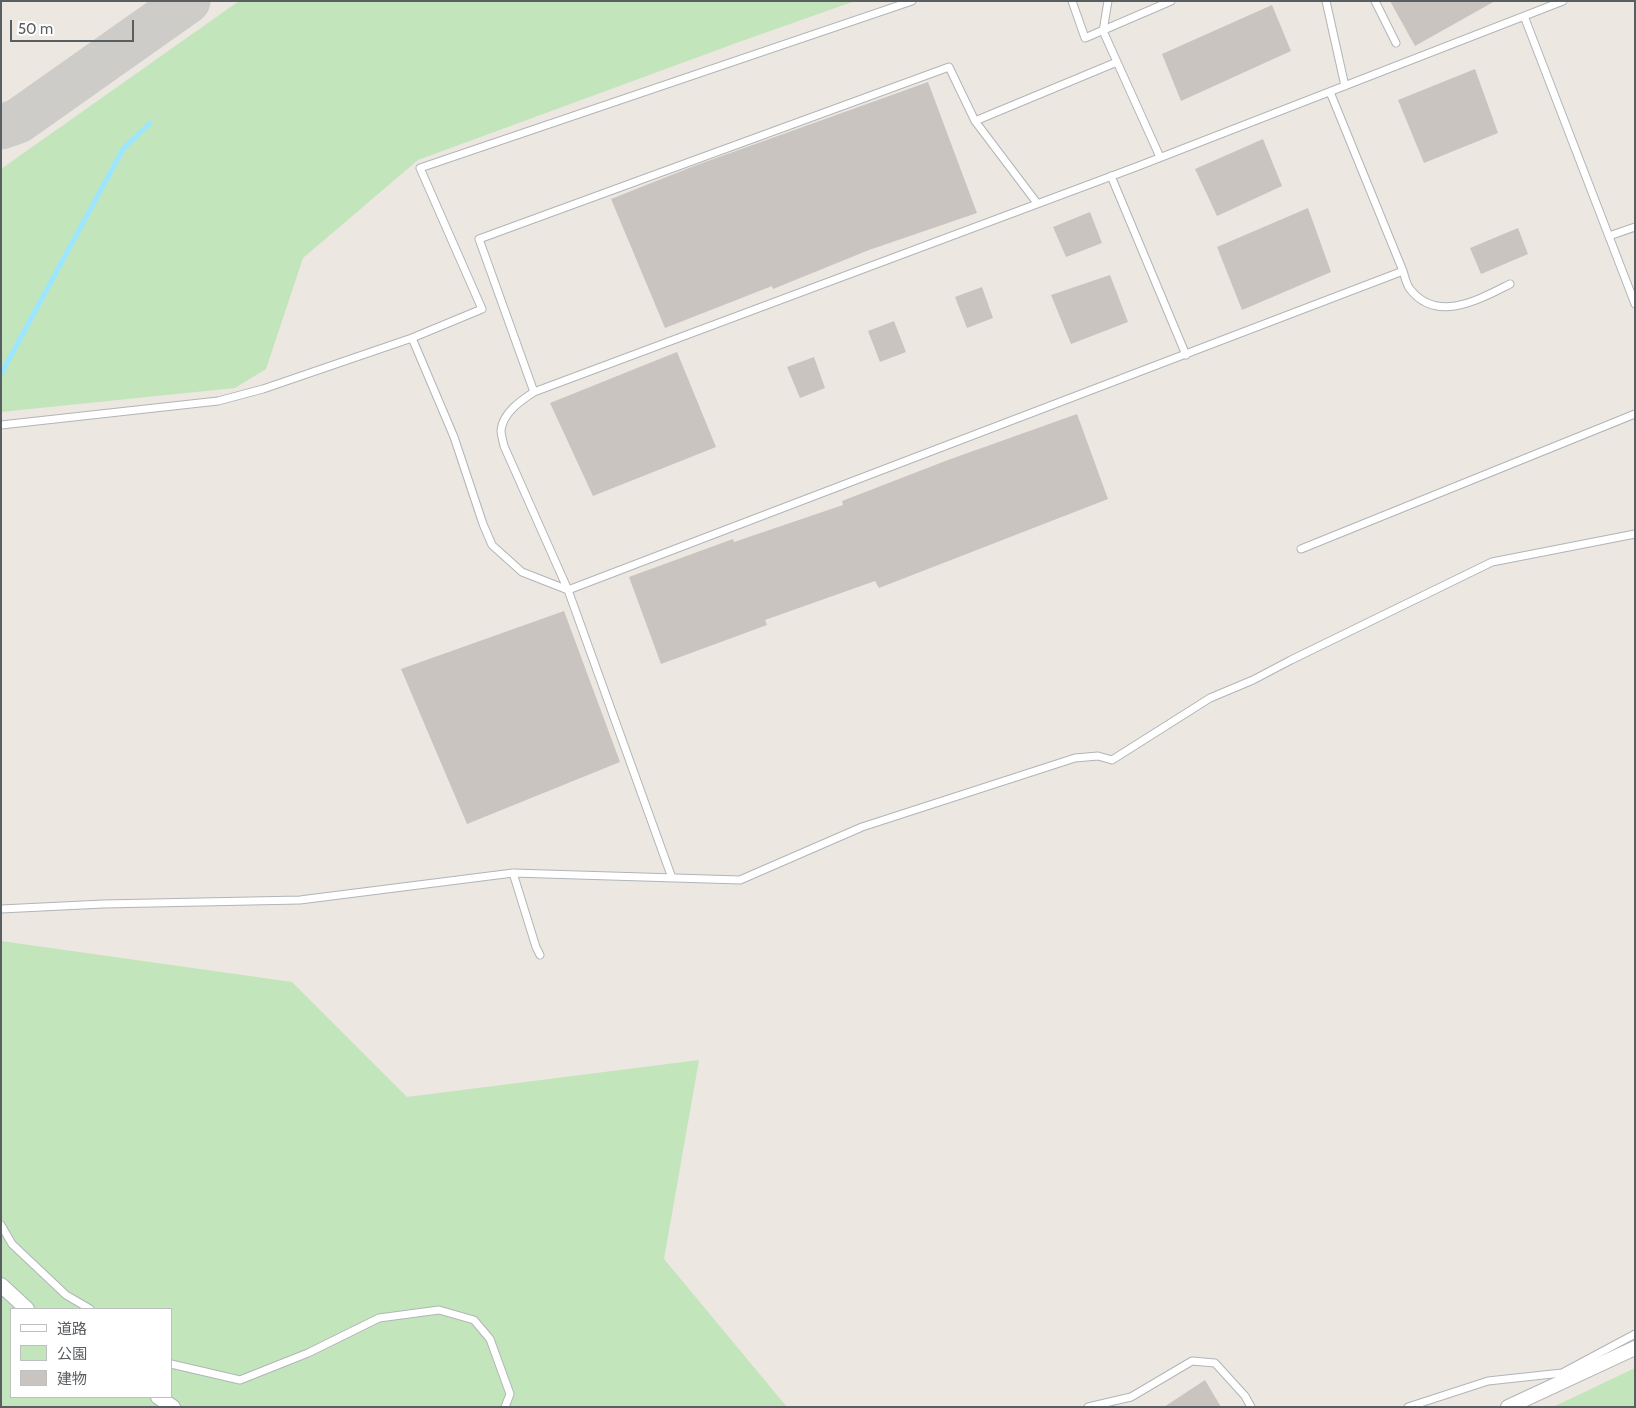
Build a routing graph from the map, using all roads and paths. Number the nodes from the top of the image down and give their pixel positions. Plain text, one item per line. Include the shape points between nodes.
1 (912, 1) edge
2 (1072, 1) edge
3 (1108, 1) edge
4 (1171, 1) edge
5 (1326, 1) edge
6 (1375, 1) edge
7 (1563, 1) edge
8 (1524, 16) junction
9 (1103, 31) junction
10 (1396, 43) dead end
11 (1117, 62) junction
12 (1345, 86) junction
13 (1330, 92) junction
14 (975, 121) junction
15 (1160, 157) junction
16 (1111, 176) junction
17 (1038, 203) junction
18 (1635, 227) edge
19 (1609, 236) junction
20 (1403, 271) junction
21 (1510, 284) dead end
22 (1635, 304) edge
23 (412, 338) junction
24 (1186, 355) junction
25 (534, 392) junction
26 (1635, 414) edge
27 (1, 425) edge
28 (1635, 534) edge
29 (1301, 549) dead end
30 (568, 590) junction
31 (514, 873) junction
32 (672, 878) junction
33 (1, 909) edge
34 (540, 955) dead end
35 (1, 1226) edge
36 (1, 1285) edge
37 (26, 1308) edge
38 (88, 1308) edge
39 (1635, 1334) edge
40 (1635, 1348) edge
41 (172, 1364) edge
42 (160, 1398) edge
43 (174, 1407) edge
44 (506, 1407) edge
45 (1088, 1407) edge
46 (1252, 1407) edge
47 (1408, 1407) edge
48 (1508, 1407) edge

1 - 23 lane via 420,168 482,309
2 - 9 lane via 1085,38
3 - 9 lane
4 - 9 lane
5 - 12 lane
6 - 10 lane
7 - 8 lane
8 - 12 lane
8 - 19 lane
9 - 11 lane
11 - 14 lane
11 - 15 lane
12 - 13 lane
13 - 15 lane
13 - 20 lane
14 - 17 lane
14 - 25 lane via 949,67 479,239
15 - 16 lane
16 - 17 lane
16 - 24 lane
17 - 25 lane
18 - 19 lane
19 - 22 lane
20 - 21 lane via 1409,288 1420,299 1437,306 1455,307
20 - 24 lane
23 - 27 lane via 218,401
23 - 30 lane via 454,438 492,545 522,572
24 - 30 lane
25 - 30 lane via 504,420 501,432 504,446
26 - 29 lane
28 - 32 lane via 1492,562 1210,698 1112,760 1098,756 1075,758 862,827 740,880
30 - 32 lane
31 - 32 lane
31 - 33 lane via 300,900
31 - 34 lane
35 - 38 lane via 12,1244 66,1296
36 - 37 street
39 - 47 lane via 1562,1373 1488,1381
40 - 48 street
41 - 44 lane via 240,1380 308,1354 379,1318 439,1310 474,1320 490,1340 510,1394
42 - 43 street
45 - 46 lane via 1131,1397 1192,1361 1215,1363

